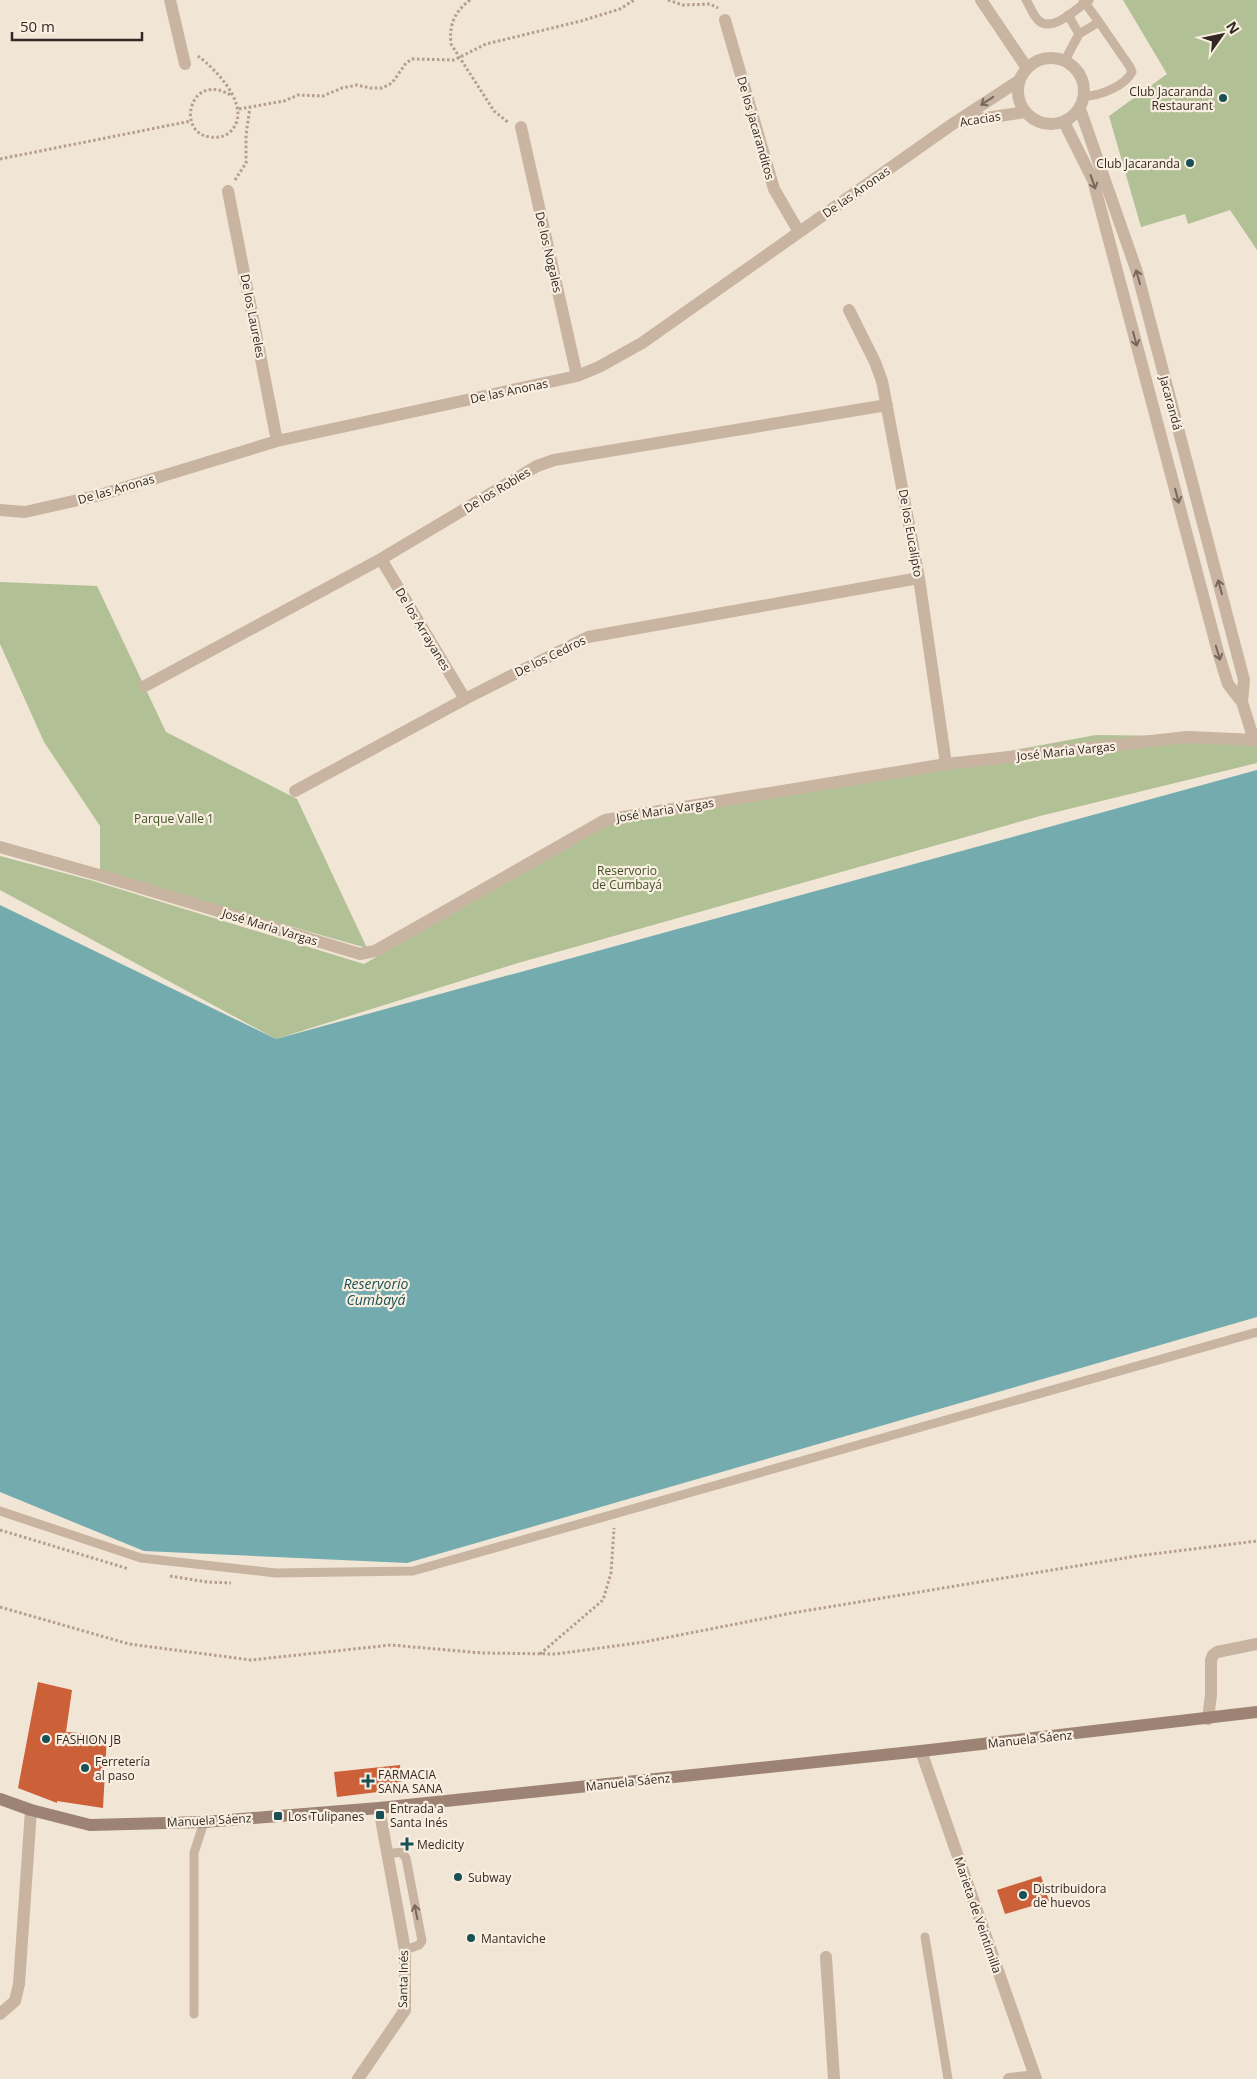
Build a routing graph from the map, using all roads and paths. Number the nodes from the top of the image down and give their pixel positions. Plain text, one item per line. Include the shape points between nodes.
1 (170, 0) edge
2 (470, 0) edge
3 (634, 0) edge
4 (668, 0) edge
5 (981, 0) edge
6 (1026, 0) edge
7 (1086, 1) edge
8 (1068, 15) junction
9 (725, 20) joint
10 (1099, 22) junction
11 (1079, 34) junction
12 (181, 46) junction
13 (459, 58) junction
14 (1064, 60) junction
15 (185, 64) dead end
16 (1027, 68) junction
17 (1020, 80) junction
18 (232, 96) junction
19 (1085, 96) junction
20 (250, 107) junction
21 (1080, 109) junction
22 (239, 110) junction
23 (1025, 112) junction
24 (192, 121) junction
25 (1064, 122) junction
26 (954, 123) junction
27 (521, 127) joint
28 (0, 159) edge
29 (228, 190) joint
30 (799, 232) junction
31 (849, 310) dead end
32 (577, 376) junction
33 (887, 405) junction
34 (277, 441) junction
35 (1188, 468) junction
36 (1170, 472) junction
37 (0, 510) edge
38 (381, 559) junction
39 (919, 578) junction
40 (145, 686) dead end
41 (465, 698) junction
42 (1242, 702) junction
43 (1255, 740) edge
44 (946, 764) junction
45 (295, 791) dead end
46 (0, 847) edge
47 (1257, 1332) edge
48 (0, 1510) edge
49 (614, 1528) dead end
50 (1257, 1541) edge
51 (0, 1607) edge
52 (1257, 1644) edge
53 (540, 1654) junction
54 (1257, 1712) edge
55 (1208, 1719) junction
56 (921, 1751) junction
57 (0, 1799) edge
58 (379, 1808) junction
59 (31, 1810) junction
60 (204, 1822) junction
61 (387, 1854) junction
62 (925, 1936) dead end
63 (405, 1950) junction
64 (826, 1957) dead end
65 (0, 2014) edge
66 (194, 2014) dead end
67 (1035, 2077) edge
68 (358, 2079) edge
69 (834, 2079) edge
70 (948, 2079) edge
71 (1009, 2079) edge

1 - 12 street
2 - 13 path via 458,10 451,26 451,44
3 - 13 path via 620,9 581,21 486,44
4 - 9 path via 683,5 710,4 721,11
5 - 16 street
6 - 8 lane via 1044,25 1052,25
7 - 8 lane
7 - 10 lane
8 - 11 lane
9 - 30 street, De los Jacaranditos via 774,189
10 - 11 lane
10 - 19 lane via 1132,72 1130,77 1107,92
11 - 14 lane
12 - 15 street
12 - 18 path via 208,64
13 - 20 path via 449,61 412,59 392,83 382,88 357,85 323,96 298,95
13 - 27 path via 494,111 506,122
14 - 16 street via 1038,60
14 - 19 street via 1076,69 1083,81
16 - 17 street
17 - 23 street via 1018,91
17 -> 26 street, Acacias
18 - 22 path
18 - 24 path via 212,88 202,92 190,110
19 - 21 street
20 - 22 path
20 - 29 path via 246,162
21 - 25 street
35 -> 21 street, Jacarandá via 1137,272
22 - 24 path via 236,126 218,138 202,134
23 - 25 street via 1043,124
23 - 26 street, Acacias
24 - 28 path
25 -> 36 street, Jacarandá via 1093,180
26 - 30 street, De las Anonas
27 - 32 street, De los Nogales
29 - 34 street, De los Laureles
30 - 32 street, De las Anonas via 642,343
31 - 33 street, De los Eucalipto via 875,362
32 - 34 street, De las Anonas
33 - 38 street, De los Robles via 554,460 537,466
33 - 39 street, De los Eucalipto
34 - 37 street, De las Anonas via 100,495 26,512
35 - 36 street
42 -> 35 street, Jacarandá via 1244,680
36 -> 42 street, Jacarandá via 1228,684
38 - 40 street, De los Robles
38 - 41 street, De los Arrayanes
39 - 41 street, De los Cedros via 588,637
39 - 44 street, De los Eucalipto
41 - 45 street, De los Cedros
42 - 43 street, Jacarandá
43 - 44 street, José Maria Vargas via 1187,737
44 - 46 street, José Maria Vargas via 605,820 375,951 360,954
47 - 48 lane via 413,1571 276,1573 141,1558
49 - 53 path via 611,1573 603,1600
50 - 53 path via 1137,1556 861,1601 644,1642
51 - 53 path via 129,1644 251,1660 391,1645
52 - 55 street via 1213,1655
54 - 55 street, Manuela Sáenz
55 - 56 street, Manuela Sáenz
56 - 58 street, Manuela Sáenz
56 - 67 street, Marieta de Veintimilla
57 - 59 street, Manuela Sáenz
58 - 60 street, Manuela Sáenz
58 - 61 street, Santa Inés
59 - 60 street, Manuela Sáenz via 90,1825
59 - 65 street via 19,1984 15,2001
60 - 66 lane via 194,1853
61 - 63 street, Santa Inés
63 -> 61 lane via 422,1941 406,1858 402,1852
62 - 70 lane
63 - 68 street, Santa Inés via 405,2010
64 - 69 street
67 - 71 street

